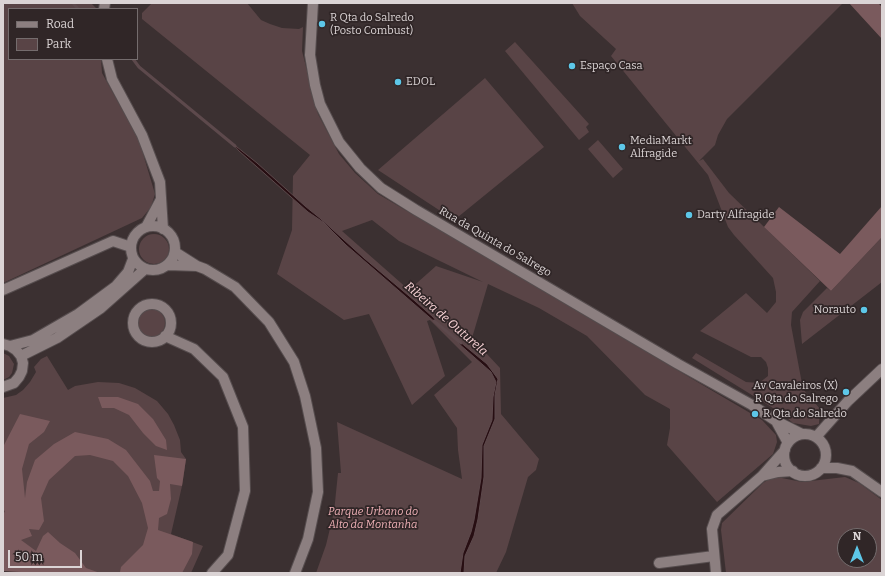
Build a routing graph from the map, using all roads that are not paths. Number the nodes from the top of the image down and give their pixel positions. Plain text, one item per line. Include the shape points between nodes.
1 (313, 3) edge
2 (107, 60) edge
3 (161, 199) junction
4 (146, 227) junction
5 (163, 229) junction
6 (130, 247) junction
7 (175, 252) junction
8 (133, 259) junction
9 (168, 265) junction
10 (197, 266) junction
11 (145, 269) junction
12 (3, 290) edge
13 (165, 336) dead end
14 (7, 345) edge
15 (21, 356) junction
16 (882, 368) edge
17 (3, 387) edge
18 (776, 421) junction
19 (802, 434) junction
20 (816, 437) junction
21 (786, 447) junction
22 (821, 468) junction
23 (793, 471) junction
24 (762, 476) junction
25 (882, 492) edge
26 (714, 556) junction
27 (659, 563) dead end
28 (212, 573) edge
29 (295, 573) edge
30 (716, 573) edge

1 - 18 street, Rua da Quinta do Salrego via 310,55 320,104 339,142 360,168 382,188
2 - 3 street via 112,79 142,135 154,164 160,182
3 - 4 street
3 - 5 street
4 - 5 street via 156,226
4 - 6 street via 134,236
5 - 7 street via 172,236
6 - 8 street
6 - 12 street via 113,240
7 - 9 street
7 - 10 street
8 - 11 street
8 - 14 street via 128,272 116,286 78,314 33,340
9 - 10 street
9 - 11 street via 156,270
10 - 29 street via 235,288 269,322 294,362 305,396 316,448 318,492 308,539
11 - 15 street via 101,308 57,338
13 - 28 street via 194,349 223,377 243,427 245,491 228,555
14 - 15 street
15 - 17 street via 23,363 19,377 14,383
16 - 20 street via 848,400
18 - 19 street, Rua da Quinta do Salrego
18 - 21 street, Rua da Quinta do Salrego
19 - 20 street
19 - 21 street via 796,436
20 - 22 street via 825,448 826,455
21 - 23 street via 786,462
21 - 24 street
22 - 23 street via 810,475
22 - 25 street via 852,471
23 - 24 street
24 - 26 street via 717,515 712,529
26 - 27 street
26 - 30 street

